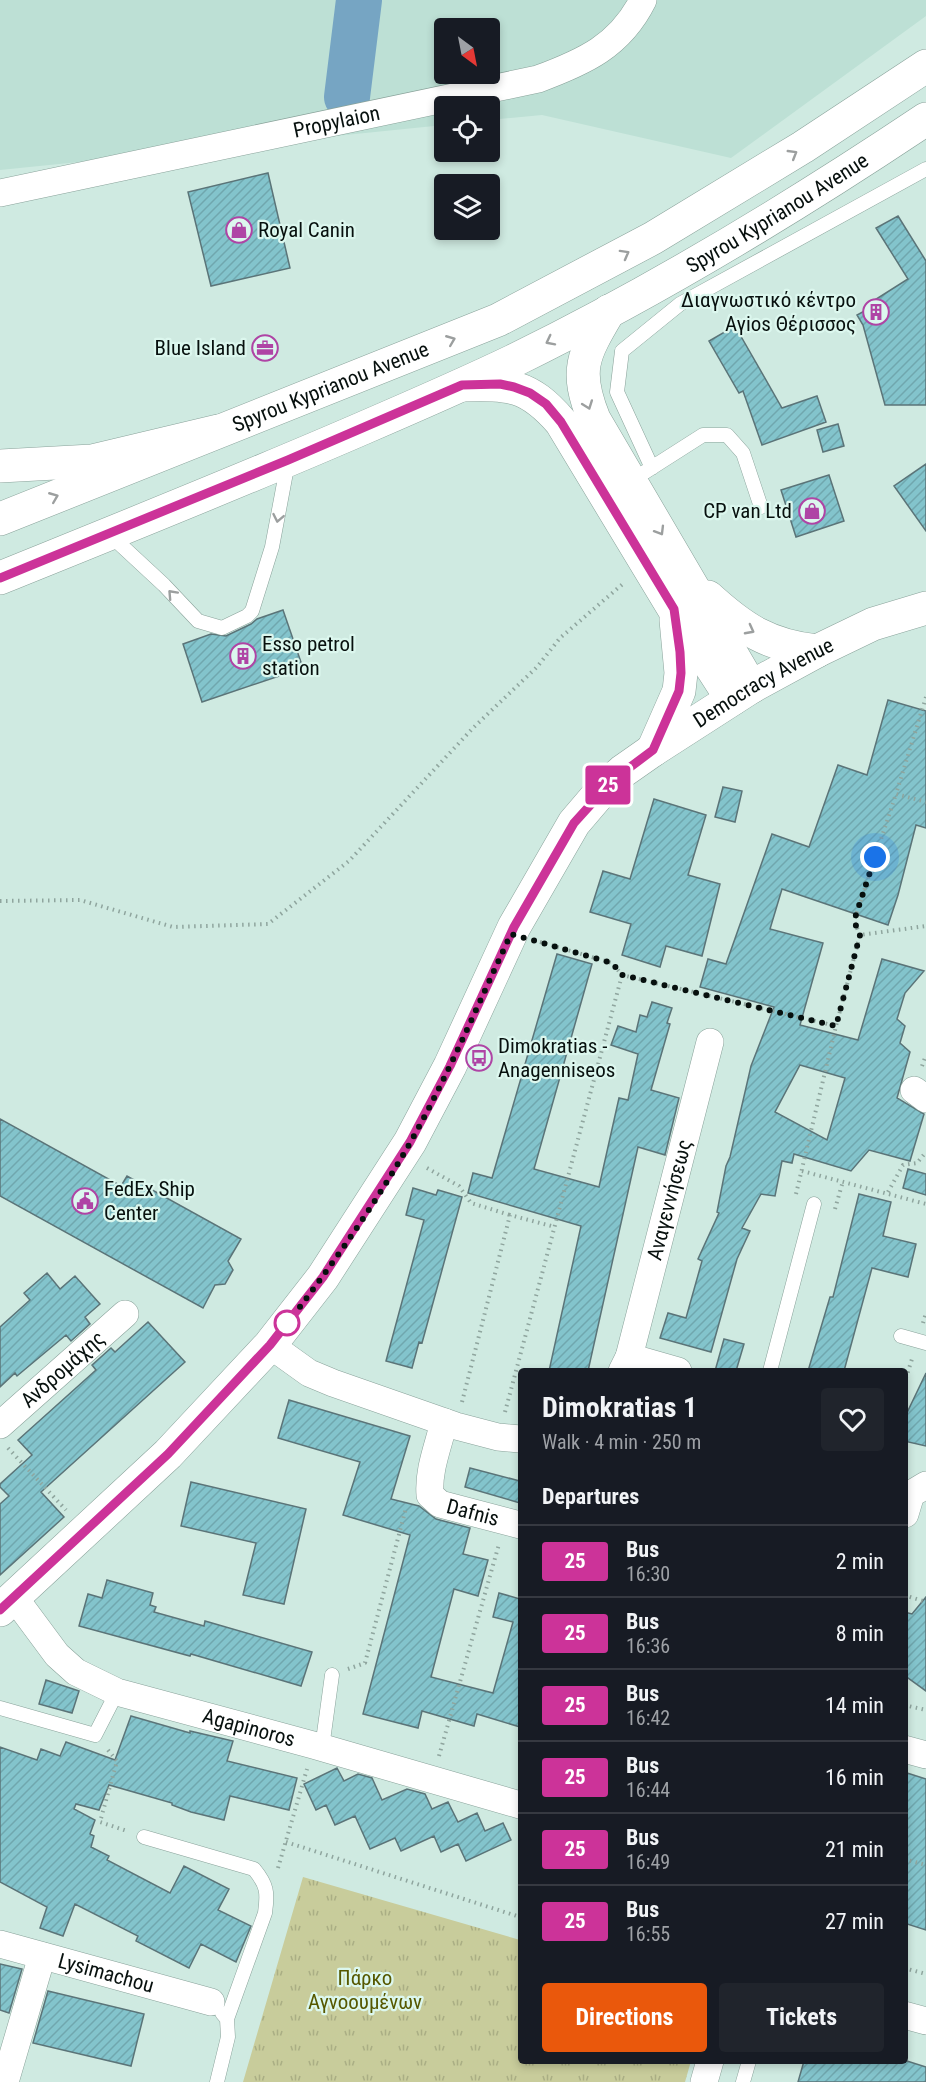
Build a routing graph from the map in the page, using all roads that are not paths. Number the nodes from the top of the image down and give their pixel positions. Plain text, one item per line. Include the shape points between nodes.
1 (643, 0) edge
2 (926, 66) edge
3 (926, 120) edge
4 (926, 169) edge
5 (0, 193) edge
6 (609, 311) junction
7 (462, 385) junction
8 (218, 431) junction
9 (288, 460) junction
10 (0, 466) edge
11 (641, 475) junction
12 (761, 507) dead end
13 (0, 519) edge
14 (109, 534) junction
15 (0, 578) edge
16 (689, 580) junction
17 (926, 608) edge
18 (674, 609) junction
19 (817, 651) junction
20 (741, 693) junction
21 (653, 750) junction
22 (710, 1042) dead end
23 (814, 1204) dead end
24 (126, 1314) dead end
25 (901, 1336) dead end
26 (926, 1343) edge
27 (270, 1345) junction
28 (626, 1364) edge
29 (656, 1368) edge
30 (771, 1368) edge
31 (450, 1424) junction
32 (0, 1425) edge
33 (509, 1438) edge
34 (513, 1523) edge
35 (7, 1603) edge
36 (332, 1675) road end
37 (117, 1692) junction
38 (0, 1708) edge
39 (318, 1746) junction
40 (908, 1750) edge
41 (926, 1755) edge
42 (518, 1804) edge
43 (144, 1837) road end
44 (0, 1944) edge
45 (42, 1956) junction
46 (219, 2010) junction
47 (908, 2016) edge
48 (926, 2021) edge
49 (709, 2064) edge
50 (748, 2064) edge
51 (5, 2082) edge
52 (217, 2082) edge
53 (704, 2082) edge
54 (742, 2082) edge

1 - 5 street, Propylaion via 610,44 578,63 538,79
8 -> 2 main road, Spyrou Kyprianou Avenue via 478,329 548,295 673,226
3 - 6 main road, Spyrou Kyprianou Avenue via 729,244
4 - 11 lane via 680,304 622,351 617,392
6 -> 7 main road, Spyrou Kyprianou Avenue
6 -> 11 main road via 584,361 585,397 594,419
7 - 9 main road, Spyrou Kyprianou Avenue
7 - 18 main road via 514,387 546,404 561,422
8 - 10 main road via 92,460
13 -> 8 main road, Spyrou Kyprianou Avenue
9 - 14 main road, Spyrou Kyprianou Avenue
9 -> 14 lane via 272,547 252,611 233,624 222,628 198,621
11 - 12 lane via 703,435 727,435 743,453
11 -> 16 main road
14 - 15 main road, Spyrou Kyprianou Avenue
16 -> 19 main road via 747,629 779,645
16 - 20 main road
17 - 19 main road, Democracy Avenue via 873,624
18 - 20 main road
18 - 21 main road via 680,652 679,691
19 - 20 main road, Democracy Avenue
20 - 21 main road, Democracy Avenue
21 - 27 main road, Democracy Avenue via 616,777 574,823 511,934 450,1066 403,1155 323,1277
22 - 28 street, Αναγεννήσεως
23 - 30 lane
24 - 32 street, Ανδρομάχης
25 - 26 lane
27 - 31 street via 309,1373
27 - 35 main road, Democracy Avenue via 168,1454
28 - 29 street, Αναγεννήσεως
31 - 33 street
31 - 34 street, Dafnis via 432,1464 430,1495 440,1504
35 - 37 street, Agapinoros via 76,1672
36 - 39 lane
37 - 38 lane via 95,1735
37 - 39 street, Agapinoros
39 - 42 street, Agapinoros
40 - 41 street
43 - 46 lane via 254,1869 262,1879 268,1894 265,1913
44 - 45 street, Lysimachou
45 - 46 street, Lysimachou
45 - 51 street
46 - 52 lane via 228,2037
47 - 48 street
49 - 53 street
50 - 54 lane

